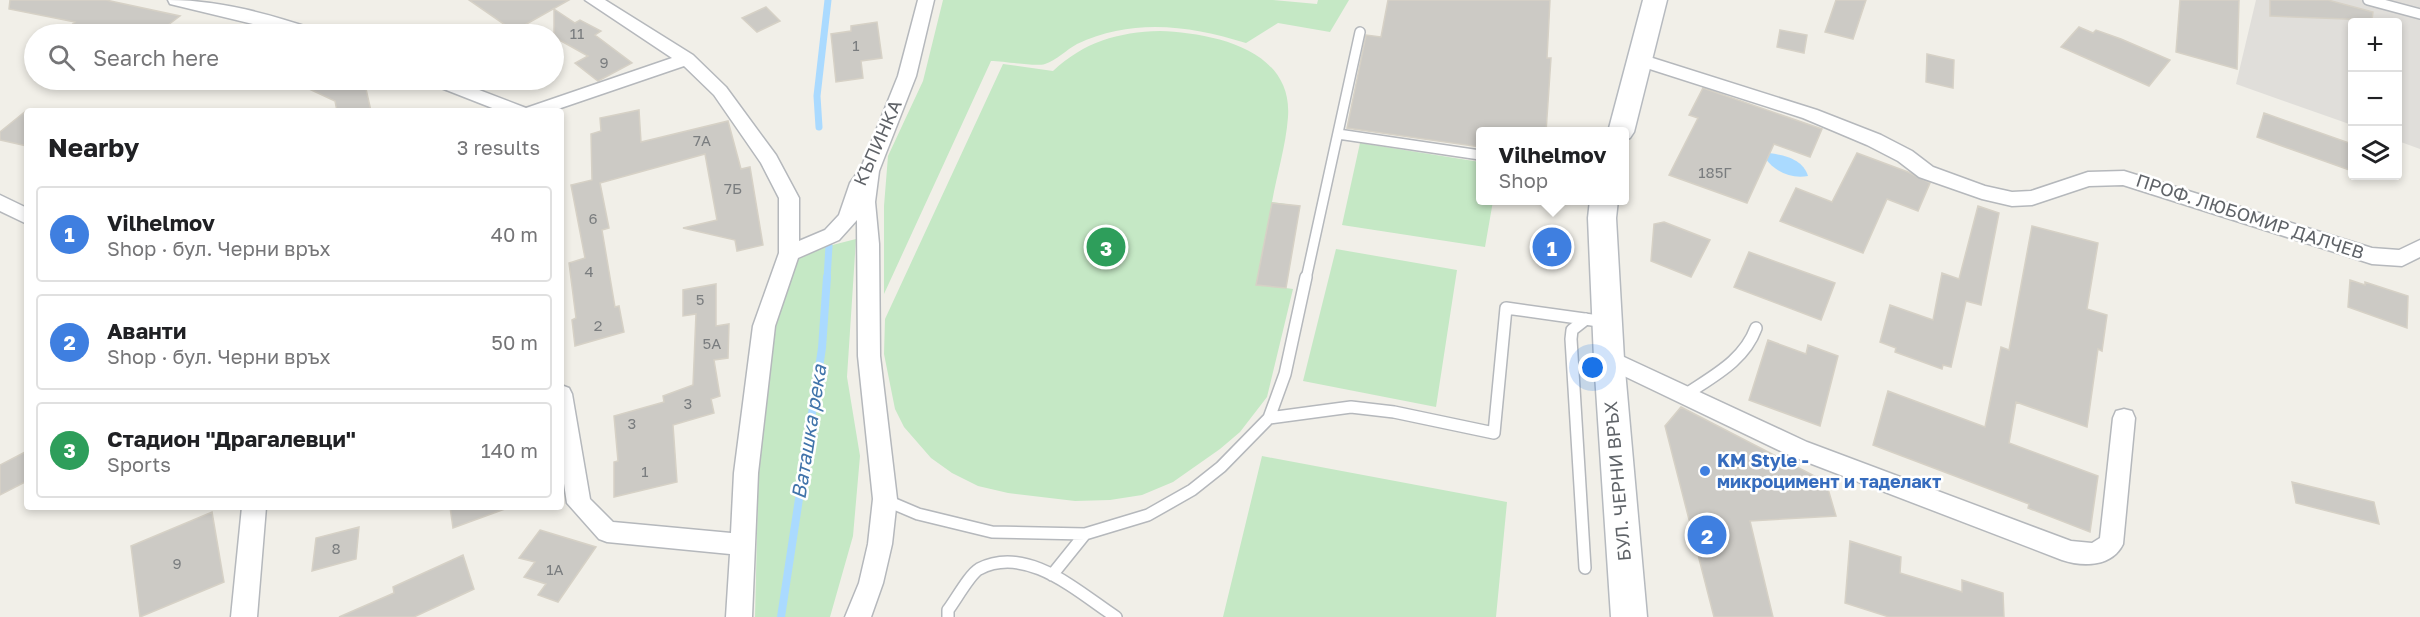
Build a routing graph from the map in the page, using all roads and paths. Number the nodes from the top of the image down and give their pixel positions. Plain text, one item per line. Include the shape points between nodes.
1 (176, 0) edge
2 (592, 0) edge
3 (926, 0) edge
4 (1655, 0) edge
5 (2368, 0) edge
6 (2420, 14) edge
7 (281, 24) edge
8 (1360, 32) dead end
9 (687, 59) junction
10 (1640, 60) junction
11 (463, 90) edge
12 (510, 108) edge
13 (542, 108) edge
14 (1622, 127) edge
15 (1338, 134) junction
16 (1476, 154) edge
17 (869, 171) junction
18 (0, 202) edge
19 (1604, 205) edge
20 (24, 215) edge
21 (2420, 247) edge
22 (789, 253) junction
23 (1596, 320) junction
24 (1756, 328) dead end
25 (1609, 359) junction
26 (1685, 395) junction
27 (564, 412) edge
28 (1269, 418) junction
29 (2124, 418) dead end
30 (885, 499) junction
31 (254, 510) edge
32 (1085, 534) junction
33 (740, 544) junction
34 (1585, 568) dead end
35 (1052, 575) junction
36 (244, 617) edge
37 (739, 617) edge
38 (858, 617) edge
39 (948, 617) edge
40 (1116, 617) edge
41 (1629, 617) edge

1 - 7 street
2 - 9 street
3 - 17 street, КЪПИНКА via 907,76
4 - 10 main road
5 - 6 lane
8 - 15 lane
9 - 13 street
9 - 22 street via 720,91 769,160 789,198
10 - 14 main road
10 - 21 street, ПРОФ. ЛЮБОМИР ДАЛЧЕВ via 1810,114 1874,140 1937,177 1982,192 2012,199 2032,198 2088,179 2124,178 2372,256 2402,258
11 - 12 street
15 - 16 lane
15 - 28 lane via 1286,374
17 - 22 street, КЪПИНКА via 861,177 843,225 830,236
17 - 30 street via 865,202 869,356
18 - 20 street
19 - 23 main road, БУЛ. ЧЕРНИ ВРЪХ
22 - 33 street via 764,326
23 - 25 main road, БУЛ. ЧЕРНИ ВРЪХ
23 - 28 lane via 1506,308 1494,433 1351,407
23 - 34 lane via 1572,330 1571,339
24 - 26 lane via 1750,345 1739,357
25 - 26 street
25 - 41 main road, БУЛ. ЧЕРНИ ВРЪХ
26 - 29 street via 1810,453 2071,552 2095,554 2111,544
27 - 33 street via 579,503 607,532
28 - 32 lane via 1221,467 1192,490 1148,515
30 - 32 lane via 918,514 992,532
30 - 38 street via 880,544
31 - 36 street
32 - 35 lane
33 - 37 street
35 - 39 lane via 1023,562 977,570 948,610
35 - 40 lane

